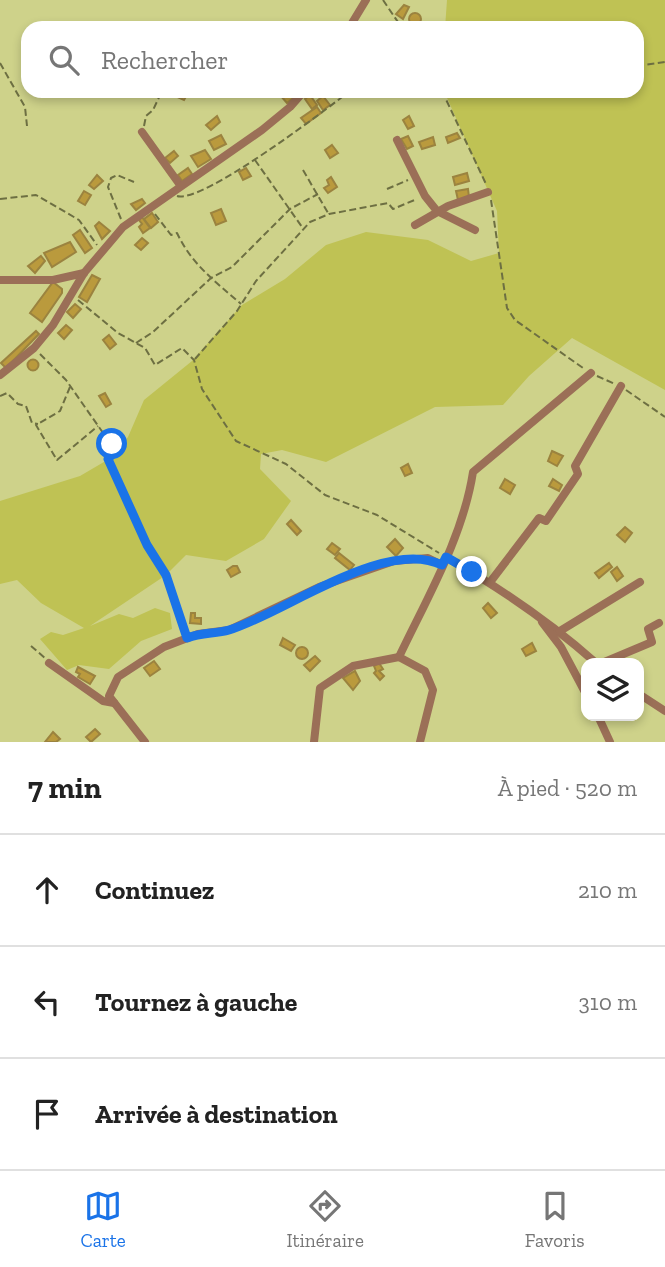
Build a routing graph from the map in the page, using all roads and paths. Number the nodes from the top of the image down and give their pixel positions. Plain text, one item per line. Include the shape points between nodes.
1 (366, 0) edge
2 (383, 0) edge
3 (353, 21) edge
4 (397, 21) edge
5 (665, 62) edge
6 (0, 63) edge
7 (644, 65) edge
8 (159, 98) edge
9 (298, 98) edge
10 (340, 98) edge
11 (445, 98) edge
12 (27, 126) dead end
13 (142, 132) joint
14 (397, 140) dead end
15 (254, 159) junction
16 (303, 170) dead end
17 (416, 176) junction
18 (134, 182) dead end
19 (180, 185) junction
20 (387, 189) dead end
21 (171, 191) junction
22 (488, 191) junction
23 (318, 194) junction
24 (425, 196) junction
25 (0, 199) edge
26 (150, 207) junction
27 (290, 209) junction
28 (439, 212) junction
29 (329, 214) junction
30 (415, 225) dead end
31 (123, 226) junction
32 (303, 228) junction
33 (475, 230) dead end
34 (102, 251) junction
35 (84, 273) junction
36 (211, 278) junction
37 (0, 280) edge
38 (71, 295) junction
39 (242, 304) junction
40 (136, 344) junction
41 (34, 348) junction
42 (194, 360) junction
43 (591, 373) junction
44 (0, 375) edge
45 (621, 386) junction
46 (71, 387) junction
47 (0, 396) edge
48 (665, 417) edge
49 (39, 424) junction
50 (99, 425) junction
51 (444, 561) junction
52 (491, 582) junction
53 (640, 582) dead end
54 (538, 616) junction
55 (659, 623) dead end
56 (560, 631) junction
57 (187, 638) junction
58 (30, 646) dead end
59 (398, 657) junction
60 (593, 658) edge
61 (612, 658) edge
62 (49, 663) joint
63 (581, 685) edge
64 (644, 697) edge
65 (114, 703) junction
66 (665, 711) edge
67 (600, 721) edge
68 (145, 742) edge
69 (314, 742) edge
70 (420, 742) edge
71 (610, 742) edge

1 - 3 street
2 - 4 path
5 - 7 path
6 - 12 path via 25,107
8 - 13 path
9 - 19 street via 262,130
10 - 15 path
11 - 22 path
13 - 19 street
14 - 17 street
15 - 21 path via 191,195 179,198
15 - 27 path
16 - 23 path
17 - 20 path
17 - 24 street
18 - 31 path via 117,175 108,187
19 - 21 street
21 - 26 street
22 - 28 street
22 - 43 path via 507,308 514,320
23 - 27 path
23 - 29 path
24 - 28 street
24 - 29 path via 393,209 388,203
25 - 34 path via 36,195 79,220
26 - 31 street
26 - 36 path via 170,235 177,233 187,255
27 - 32 path
27 - 36 path via 232,267
28 - 30 street
28 - 33 street
29 - 32 path
31 - 34 street
32 - 39 path
34 - 35 street
35 - 37 street via 53,280
35 - 38 street
36 - 39 path
36 - 40 path
38 - 40 path
38 - 41 street
39 - 42 path
40 - 42 path via 145,348 155,365 182,348
41 - 44 street
41 - 46 path
42 - 51 path via 202,389 236,441 286,464 325,495 377,515
43 - 45 path
43 - 51 street via 473,472 470,493
45 - 48 path
45 - 52 street via 575,466 578,474 565,495 546,521 539,519
46 - 49 path via 60,411
46 - 50 path
47 - 49 path via 7,393 26,406 32,424
49 - 50 path via 57,460
50 - 57 path via 116,450 108,459 147,545 166,575
51 - 52 street
51 - 57 street via 394,561 319,587 229,630
51 - 59 street
52 - 54 street
53 - 56 street
54 - 56 street
54 - 63 street
55 - 61 street via 648,629 652,642
56 - 60 street
57 - 65 street via 118,677 109,696
58 - 62 path
59 - 69 street via 353,666 320,688
59 - 70 street via 425,671 433,690
62 - 65 street via 103,701
64 - 66 street
65 - 68 street
67 - 71 street

